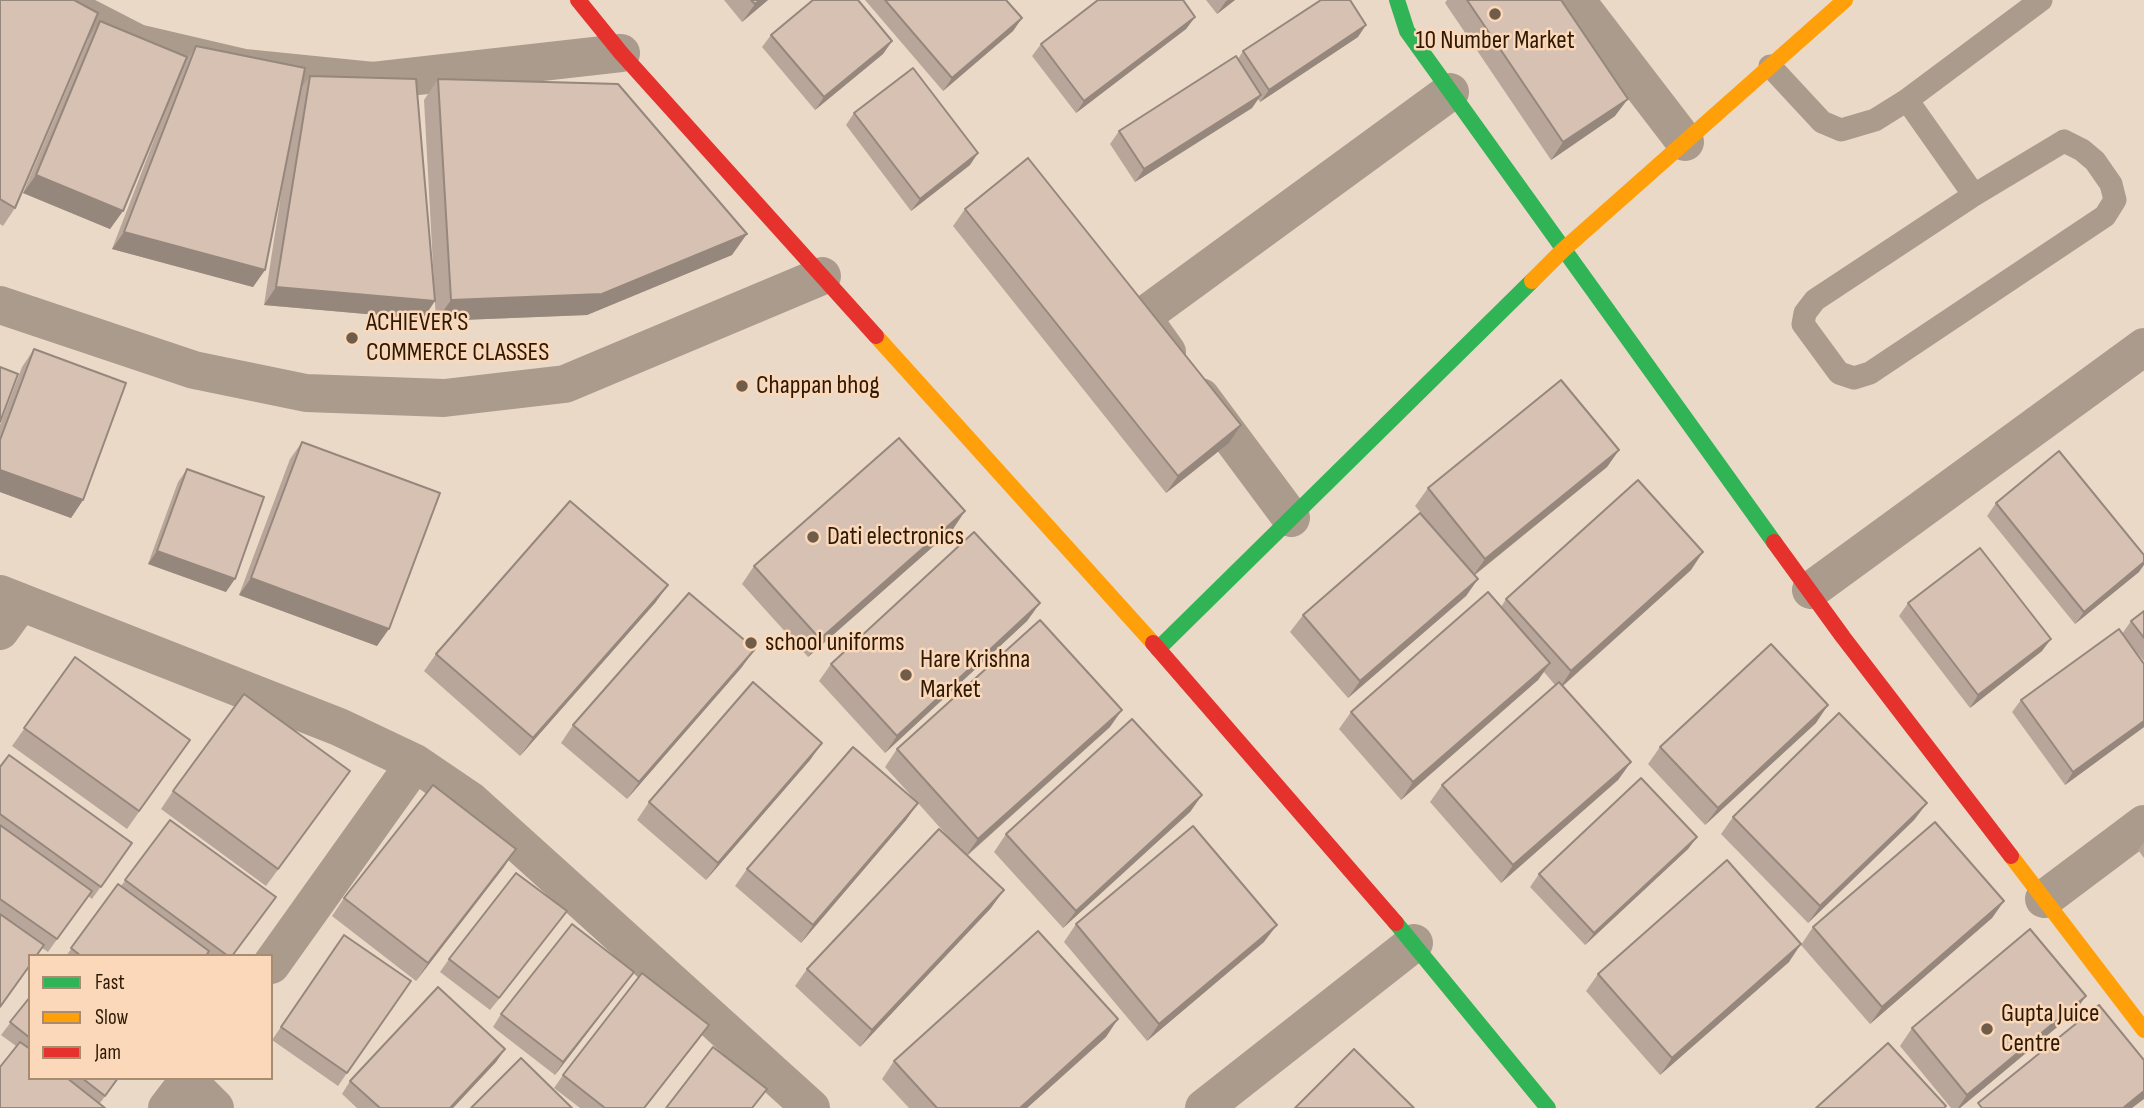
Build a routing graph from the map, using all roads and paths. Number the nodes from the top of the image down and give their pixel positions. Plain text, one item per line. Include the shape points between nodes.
1 (60, 0) edge
2 (578, 0) edge
3 (1397, 0) edge
4 (1576, 0) edge
5 (1845, 0) edge
6 (2040, 0) edge
7 (621, 53) junction
8 (1770, 66) junction
9 (1450, 92) junction
10 (1907, 100) junction
11 (1685, 142) junction
12 (1974, 195) junction
13 (1563, 250) junction
14 (822, 276) junction
15 (0, 305) edge
16 (2144, 347) edge
17 (1291, 518) junction
18 (1811, 590) junction
19 (7, 609) edge
20 (1158, 649) junction
21 (415, 763) junction
22 (2144, 824) edge
23 (2043, 899) junction
24 (1414, 943) junction
25 (273, 962) edge
26 (2144, 1030) edge
27 (182, 1089) edge
28 (215, 1108) edge
29 (811, 1108) edge
30 (1204, 1108) edge
31 (1548, 1108) edge

1 - 7 street via 137,43 244,68 373,81
2 - 7 street
3 - 9 street via 1407,31
4 - 11 street
5 - 8 street
6 - 10 lane
7 - 14 street
8 - 10 lane via 1822,122 1841,130 1875,120
8 - 11 street
9 - 13 street
9 - 17 street via 1142,317
10 - 12 lane
11 - 13 street
12 - 12 lane via 1815,300 1805,313 1803,324 1839,373 1854,378 1871,373 2105,216 2115,200 2111,184 2095,161 2064,141
13 - 17 street
13 - 18 street
14 - 15 street via 565,384 444,398 306,393 194,370
14 - 20 street
16 - 18 street
17 - 20 street
18 - 23 street
19 - 21 street via 339,727
20 - 24 street
21 - 25 street
21 - 29 street via 471,802
22 - 23 street
23 - 26 street
24 - 30 street
24 - 31 street
27 - 28 street

